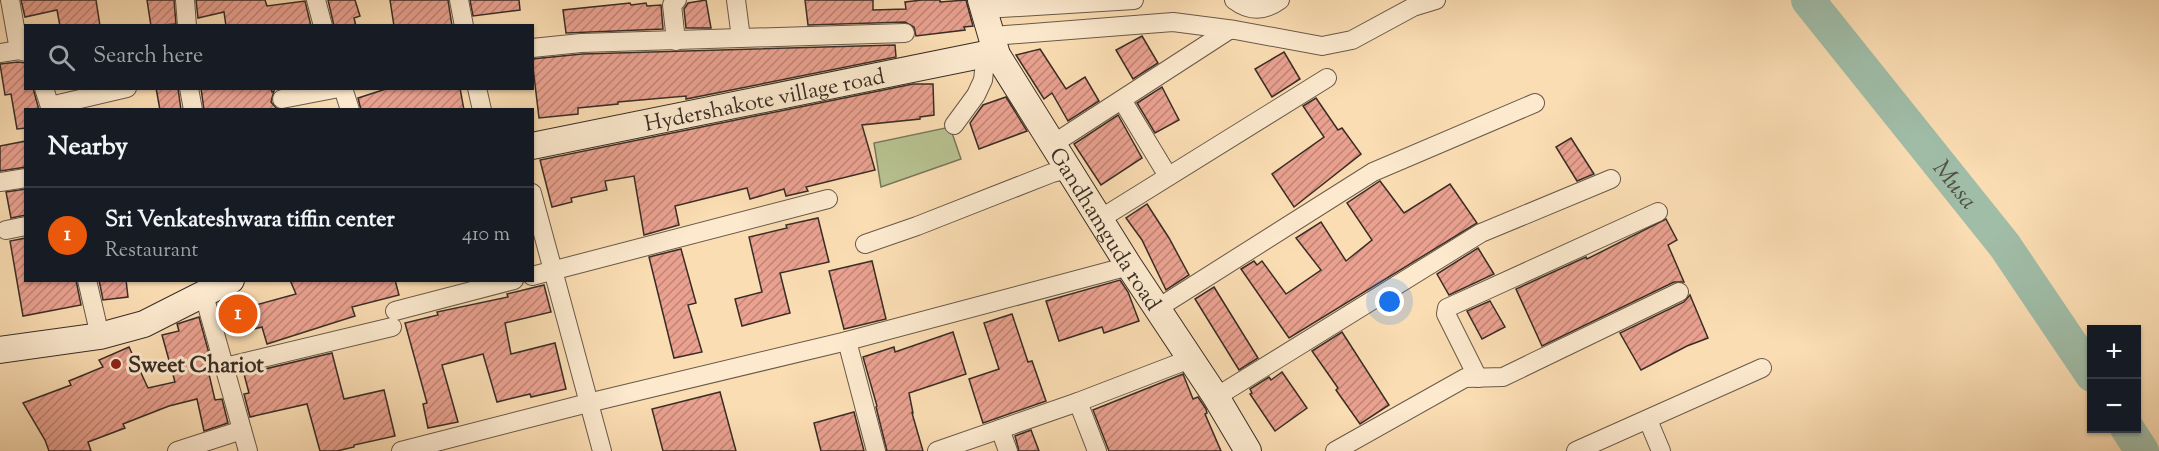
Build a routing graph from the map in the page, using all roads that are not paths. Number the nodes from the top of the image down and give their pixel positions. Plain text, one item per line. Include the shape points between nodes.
1 (10, 0) edge
2 (185, 0) edge
3 (316, 0) edge
4 (459, 0) edge
5 (676, 0) edge
6 (736, 0) edge
7 (1134, 0) edge
8 (1234, 0) edge
9 (1280, 0) edge
10 (1436, 0) edge
11 (983, 4) edge
12 (187, 24) edge
13 (322, 24) edge
14 (464, 24) edge
15 (1229, 30) junction
16 (905, 33) dead end
17 (741, 38) junction
18 (676, 41) junction
19 (534, 48) edge
20 (992, 48) junction
21 (22, 51) edge
22 (0, 53) edge
23 (1327, 78) dead end
24 (115, 90) edge
25 (189, 90) edge
26 (330, 90) edge
27 (342, 90) edge
28 (477, 90) edge
29 (282, 99) dead end
30 (1122, 100) junction
31 (48, 101) edge
32 (1535, 103) dead end
33 (193, 108) edge
34 (349, 108) edge
35 (482, 108) edge
36 (954, 125) dead end
37 (1053, 144) junction
38 (534, 146) edge
39 (1069, 169) junction
40 (1168, 176) junction
41 (24, 178) edge
42 (1611, 179) dead end
43 (0, 182) edge
44 (828, 199) dead end
45 (534, 200) edge
46 (1658, 212) dead end
47 (1100, 219) junction
48 (24, 226) edge
49 (6, 230) dead end
50 (865, 244) dead end
51 (1129, 266) junction
52 (554, 270) junction
53 (534, 275) edge
54 (87, 282) edge
55 (226, 282) edge
56 (508, 282) edge
57 (1679, 292) dead end
58 (204, 295) junction
59 (1158, 308) junction
60 (100, 336) junction
61 (847, 341) junction
62 (0, 350) edge
63 (1190, 359) junction
64 (225, 367) junction
65 (1762, 368) dead end
66 (1478, 378) junction
67 (1216, 397) junction
68 (1078, 402) junction
69 (588, 403) junction
70 (1648, 420) junction
71 (242, 429) junction
72 (1000, 429) junction
73 (426, 448) edge
74 (177, 451) edge
75 (248, 451) edge
76 (401, 451) edge
77 (602, 451) edge
78 (876, 451) edge
79 (937, 451) edge
80 (1008, 451) edge
81 (1096, 451) edge
82 (1248, 451) edge
83 (1335, 451) edge
84 (1576, 451) edge
85 (1661, 451) edge

1 - 21 street
2 - 12 street
3 - 13 street
4 - 14 street
5 - 18 street via 672,5
6 - 17 street
7 - 11 street
8 - 9 street via 1254,10 1269,8
10 - 15 street via 1413,7 1352,40 1322,46
11 - 20 street, Gandhamguda road
15 - 20 street via 1173,22
15 - 30 street
16 - 17 street
17 - 18 street
18 - 19 street
20 - 36 street via 976,95
20 - 37 street, Gandhamguda road
20 - 38 street, Hydershakote village road
21 - 22 street
23 - 40 street
24 - 31 street
25 - 33 street
26 - 29 street
27 - 34 street
28 - 35 street
30 - 37 street
30 - 40 street
32 - 59 street via 1373,172
37 - 39 street, Gandhamguda road
39 - 47 street, Gandhamguda road
39 - 50 street
40 - 47 street
41 - 43 street
42 - 67 street via 1481,233
44 - 52 street
45 - 52 street
46 - 66 street via 1447,308 1446,314
47 - 51 street, Gandhamguda road
48 - 49 street
51 - 59 street, Gandhamguda road
51 - 61 street
52 - 53 street
52 - 69 street
54 - 60 street
55 - 58 street
56 - 64 street
57 - 66 street via 1503,377
58 - 60 street via 144,324
58 - 64 street
59 - 63 street, Gandhamguda road
60 - 62 street
61 - 69 street
61 - 78 street
63 - 67 street, Gandhamguda road
63 - 68 street
64 - 71 street
65 - 70 street
66 - 83 street via 1465,378
67 - 82 street, Gandhamguda road
68 - 72 street
68 - 81 street
69 - 73 street
69 - 77 street
70 - 84 street
70 - 85 street
71 - 74 street
71 - 75 street
72 - 79 street
72 - 80 street
73 - 76 street

